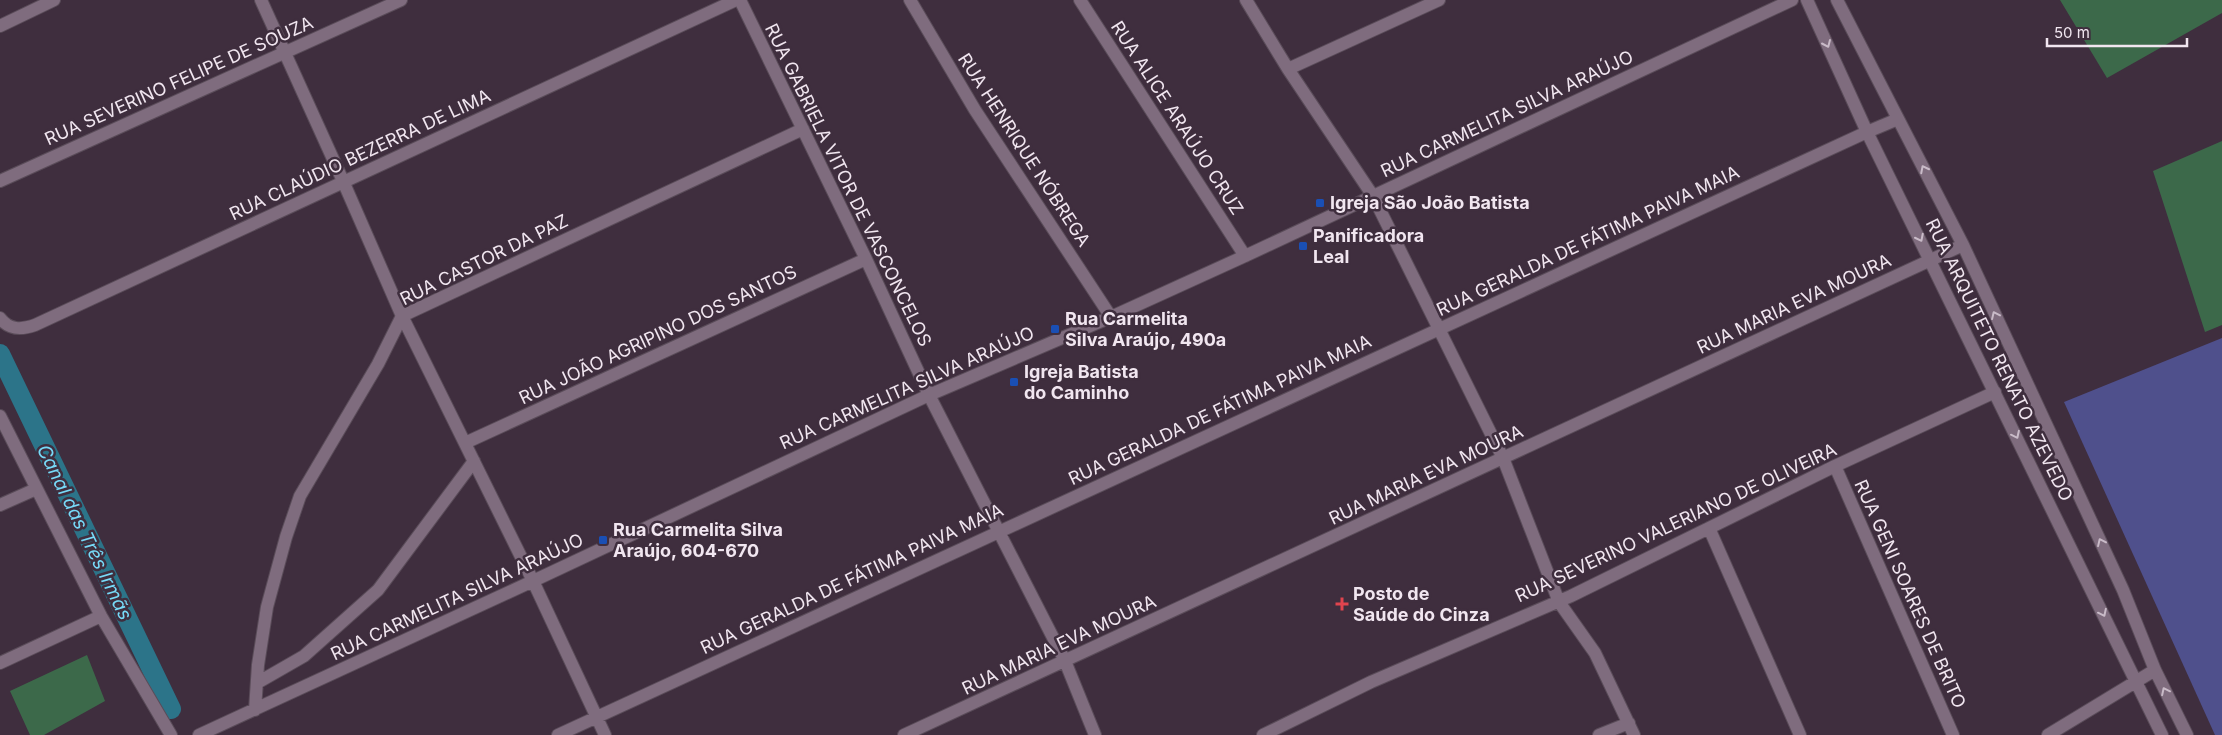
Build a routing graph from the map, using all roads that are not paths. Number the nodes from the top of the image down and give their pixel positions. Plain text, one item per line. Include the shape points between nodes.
1 (54, 0) edge
2 (261, 0) edge
3 (401, 0) edge
4 (736, 0) edge
5 (740, 0) edge
6 (910, 0) edge
7 (1080, 0) edge
8 (1246, 0) edge
9 (1439, 0) edge
10 (1792, 0) edge
11 (1807, 0) edge
12 (1837, 0) edge
13 (0, 26) edge
14 (285, 51) junction
15 (1288, 69) junction
16 (1898, 120) junction
17 (803, 128) junction
18 (1867, 132) junction
19 (343, 181) junction
20 (0, 182) edge
21 (1373, 196) junction
22 (1963, 245) junction
23 (1245, 256) junction
24 (866, 259) junction
25 (1931, 260) junction
26 (402, 316) junction
27 (1111, 317) junction
28 (0, 318) edge
29 (1440, 329) junction
30 (1995, 392) junction
31 (929, 395) junction
32 (0, 416) edge
33 (465, 443) junction
34 (1503, 458) junction
35 (474, 461) junction
36 (1835, 466) junction
37 (36, 489) junction
38 (0, 505) edge
39 (1709, 528) junction
40 (998, 531) junction
41 (533, 581) junction
42 (1559, 602) junction
43 (101, 616) junction
44 (1065, 661) junction
45 (0, 663) edge
46 (2154, 670) junction
47 (2136, 680) junction
48 (256, 683) junction
49 (255, 710) junction
50 (597, 718) junction
51 (1632, 729) edge
52 (220, 731) edge
53 (171, 735) edge
54 (199, 735) edge
55 (558, 735) edge
56 (605, 735) edge
57 (904, 735) edge
58 (1095, 735) edge
59 (1264, 735) edge
60 (1599, 735) edge
61 (1800, 735) edge
62 (1953, 735) edge
63 (2048, 735) edge
64 (2162, 735) edge
65 (2187, 735) edge

1 - 13 street
2 - 14 street
3 - 14 street, RUA SEVERINO FELIPE DE SOUZA
4 - 19 street, RUA CLAÚDIO BEZERRA DE LIMA
5 - 17 street, RUA GABRIELA VITOR DE VASCONCELOS
6 - 27 street, RUA HENRIQUE NÓBREGA via 975,110
7 - 23 street, RUA ALICE ARAÚJO CRUZ
8 - 15 street
9 - 15 street
10 - 21 street, RUA CARMELITA SILVA ARAÚJO
11 -> 18 street, RUA ARQUITETO RENATO AZEVEDO
12 - 16 street, RUA ARQUITETO RENATO AZEVEDO
14 - 19 street
14 - 20 street, RUA SEVERINO FELIPE DE SOUZA
15 - 21 street
16 - 18 street, RUA GERALDA DE FÁTIMA PAIVA MAIA
22 -> 16 street, RUA ARQUITETO RENATO AZEVEDO
17 - 24 street, RUA GABRIELA VITOR DE VASCONCELOS
17 - 26 street, RUA CASTOR DA PAZ
18 -> 25 street, RUA ARQUITETO RENATO AZEVEDO
18 - 29 street, RUA GERALDA DE FÁTIMA PAIVA MAIA
19 - 26 street
19 - 28 street, RUA CLAÚDIO BEZERRA DE LIMA via 35,325 13,328
21 - 23 street, RUA CARMELITA SILVA ARAÚJO
21 - 29 street
22 - 25 street, RUA MARIA EVA MOURA
46 -> 22 street, RUA ARQUITETO RENATO AZEVEDO via 2123,590
23 - 27 street, RUA CARMELITA SILVA ARAÚJO
24 - 31 street, RUA GABRIELA VITOR DE VASCONCELOS
24 - 33 street, RUA JOÃO AGRIPINO DOS SANTOS
25 - 30 street, RUA ARQUITETO RENATO AZEVEDO
25 - 34 street, RUA MARIA EVA MOURA
26 - 33 street
26 - 48 street, RUA CASTOR DA PAZ via 378,364 300,496 267,607
27 - 31 street, RUA CARMELITA SILVA ARAÚJO
29 - 34 street
29 - 40 street, RUA GERALDA DE FÁTIMA PAIVA MAIA
30 - 36 street, RUA SEVERINO VALERIANO DE OLIVEIRA
30 -> 47 street, RUA ARQUITETO RENATO AZEVEDO
31 - 40 street, RUA GABRIELA VITOR DE VASCONCELOS
31 - 41 street, RUA CARMELITA SILVA ARAÚJO
32 - 37 street
33 - 35 street
34 - 42 street
34 - 44 street, RUA MARIA EVA MOURA
35 - 41 street
35 - 48 street via 378,590 304,656
36 - 39 street, RUA SEVERINO VALERIANO DE OLIVEIRA
36 - 62 street, RUA GENI SOARES DE BRITO
37 - 38 street
37 - 43 street
39 - 42 street, RUA SEVERINO VALERIANO DE OLIVEIRA
39 - 61 street
40 - 44 street, RUA GABRIELA VITOR DE VASCONCELOS
40 - 50 street, RUA GERALDA DE FÁTIMA PAIVA MAIA
41 - 49 street, RUA CARMELITA SILVA ARAÚJO
41 - 50 street
42 - 51 street via 1595,653
42 - 59 street, RUA SEVERINO VALERIANO DE OLIVEIRA via 1371,682
43 - 45 street
43 - 53 street
44 - 57 street, RUA MARIA EVA MOURA
44 - 58 street, RUA GABRIELA VITOR DE VASCONCELOS
46 - 47 street
65 -> 46 street, RUA ARQUITETO RENATO AZEVEDO
47 - 63 street
47 - 64 street, RUA ARQUITETO RENATO AZEVEDO
48 - 49 street, RUA CASTOR DA PAZ
49 - 52 street, RUA CARMELITA SILVA ARAÚJO
50 - 55 street, RUA GERALDA DE FÁTIMA PAIVA MAIA
50 - 56 street
51 - 60 street
52 - 54 street, RUA CARMELITA SILVA ARAÚJO

